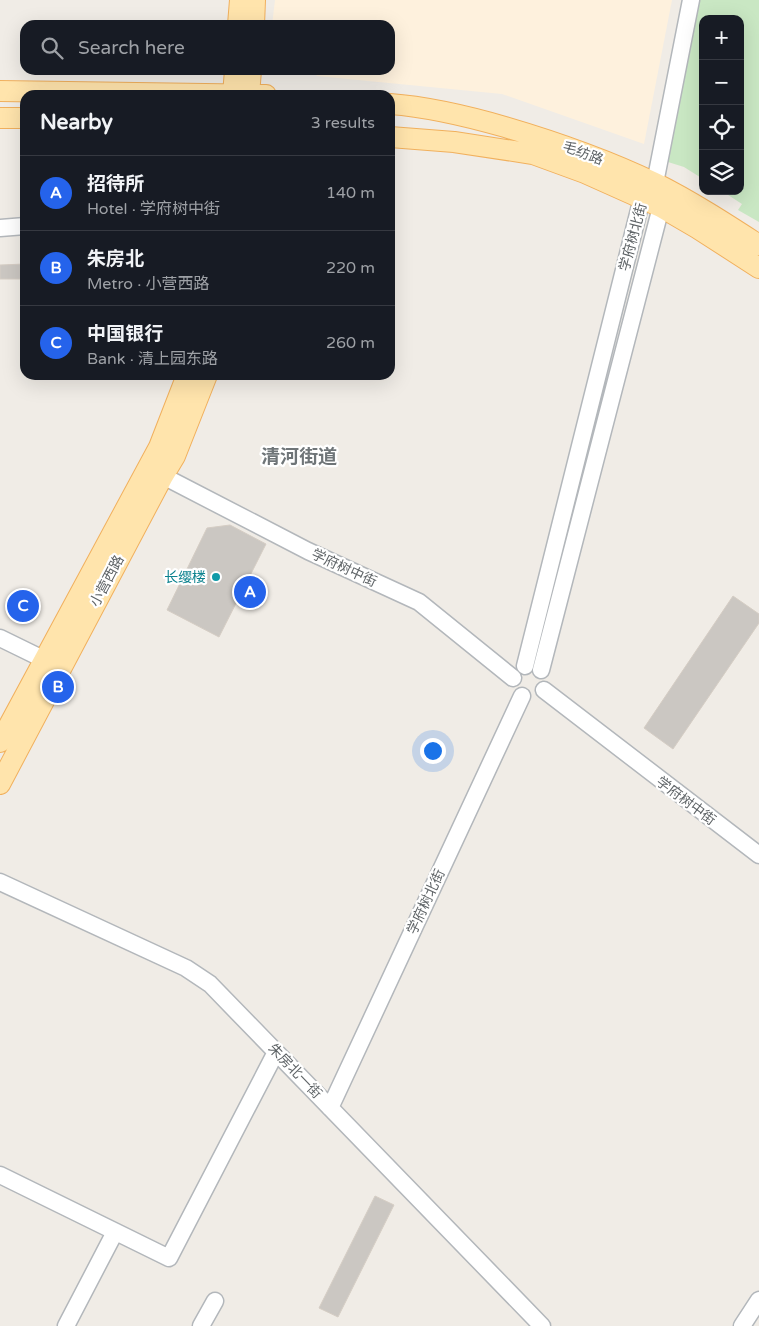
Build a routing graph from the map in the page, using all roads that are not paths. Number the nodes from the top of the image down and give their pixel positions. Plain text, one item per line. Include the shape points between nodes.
1 (240, 0) edge
2 (255, 0) edge
3 (691, 0) edge
4 (238, 20) edge
5 (254, 20) edge
6 (237, 75) edge
7 (250, 75) edge
8 (244, 90) edge
9 (247, 90) edge
10 (0, 91) edge
11 (20, 91) edge
12 (395, 105) edge
13 (0, 118) edge
14 (20, 118) edge
15 (395, 136) edge
16 (649, 190) junction
17 (661, 207) junction
18 (20, 226) edge
19 (0, 228) edge
20 (759, 246) edge
21 (759, 268) edge
22 (185, 380) edge
23 (205, 380) edge
24 (162, 476) junction
25 (0, 638) edge
26 (44, 659) junction
27 (533, 668) junction
28 (514, 678) junction
29 (544, 690) junction
30 (522, 696) junction
31 (0, 742) edge
32 (0, 784) edge
33 (759, 856) edge
34 (0, 882) edge
35 (276, 1052) junction
36 (330, 1108) junction
37 (0, 1175) edge
38 (115, 1232) junction
39 (759, 1300) edge
40 (215, 1301) dead end
41 (66, 1326) edge
42 (201, 1326) edge
43 (542, 1326) edge
44 (742, 1326) edge

1 - 4 main road
2 - 5 main road
3 - 16 street, 学府树北街
6 - 8 main road
7 - 9 main road
10 - 11 main road
12 - 16 main road, 毛纺路 via 456,113 540,137 594,156
13 - 14 main road
15 - 16 main road, 毛纺路 via 533,154 585,173
16 - 17 main road, 毛纺路
16 - 20 main road, 毛纺路 via 706,211
16 - 27 street, 学府树北街
17 - 21 main road, 毛纺路
17 - 27 street, 学府树北街
18 - 19 street
22 - 26 main road, 小营西路 via 158,447
23 - 24 main road, 小营西路 via 175,456
24 - 28 street, 学府树中街 via 308,551 419,602
24 - 32 main road, 小营西路
25 - 26 street
26 - 31 main road, 小营西路
27 - 28 street via 518,670
27 - 29 street via 545,676
28 - 30 street via 515,689
29 - 30 street via 531,698
29 - 33 street, 学府树中街
30 - 36 street, 学府树北街
34 - 35 street, 朱房北一街 via 186,968 210,984
35 - 36 street, 朱房北一街
35 - 38 street via 169,1258
36 - 43 street, 朱房北一街
37 - 38 street
38 - 41 street
39 - 44 street
40 - 42 street

